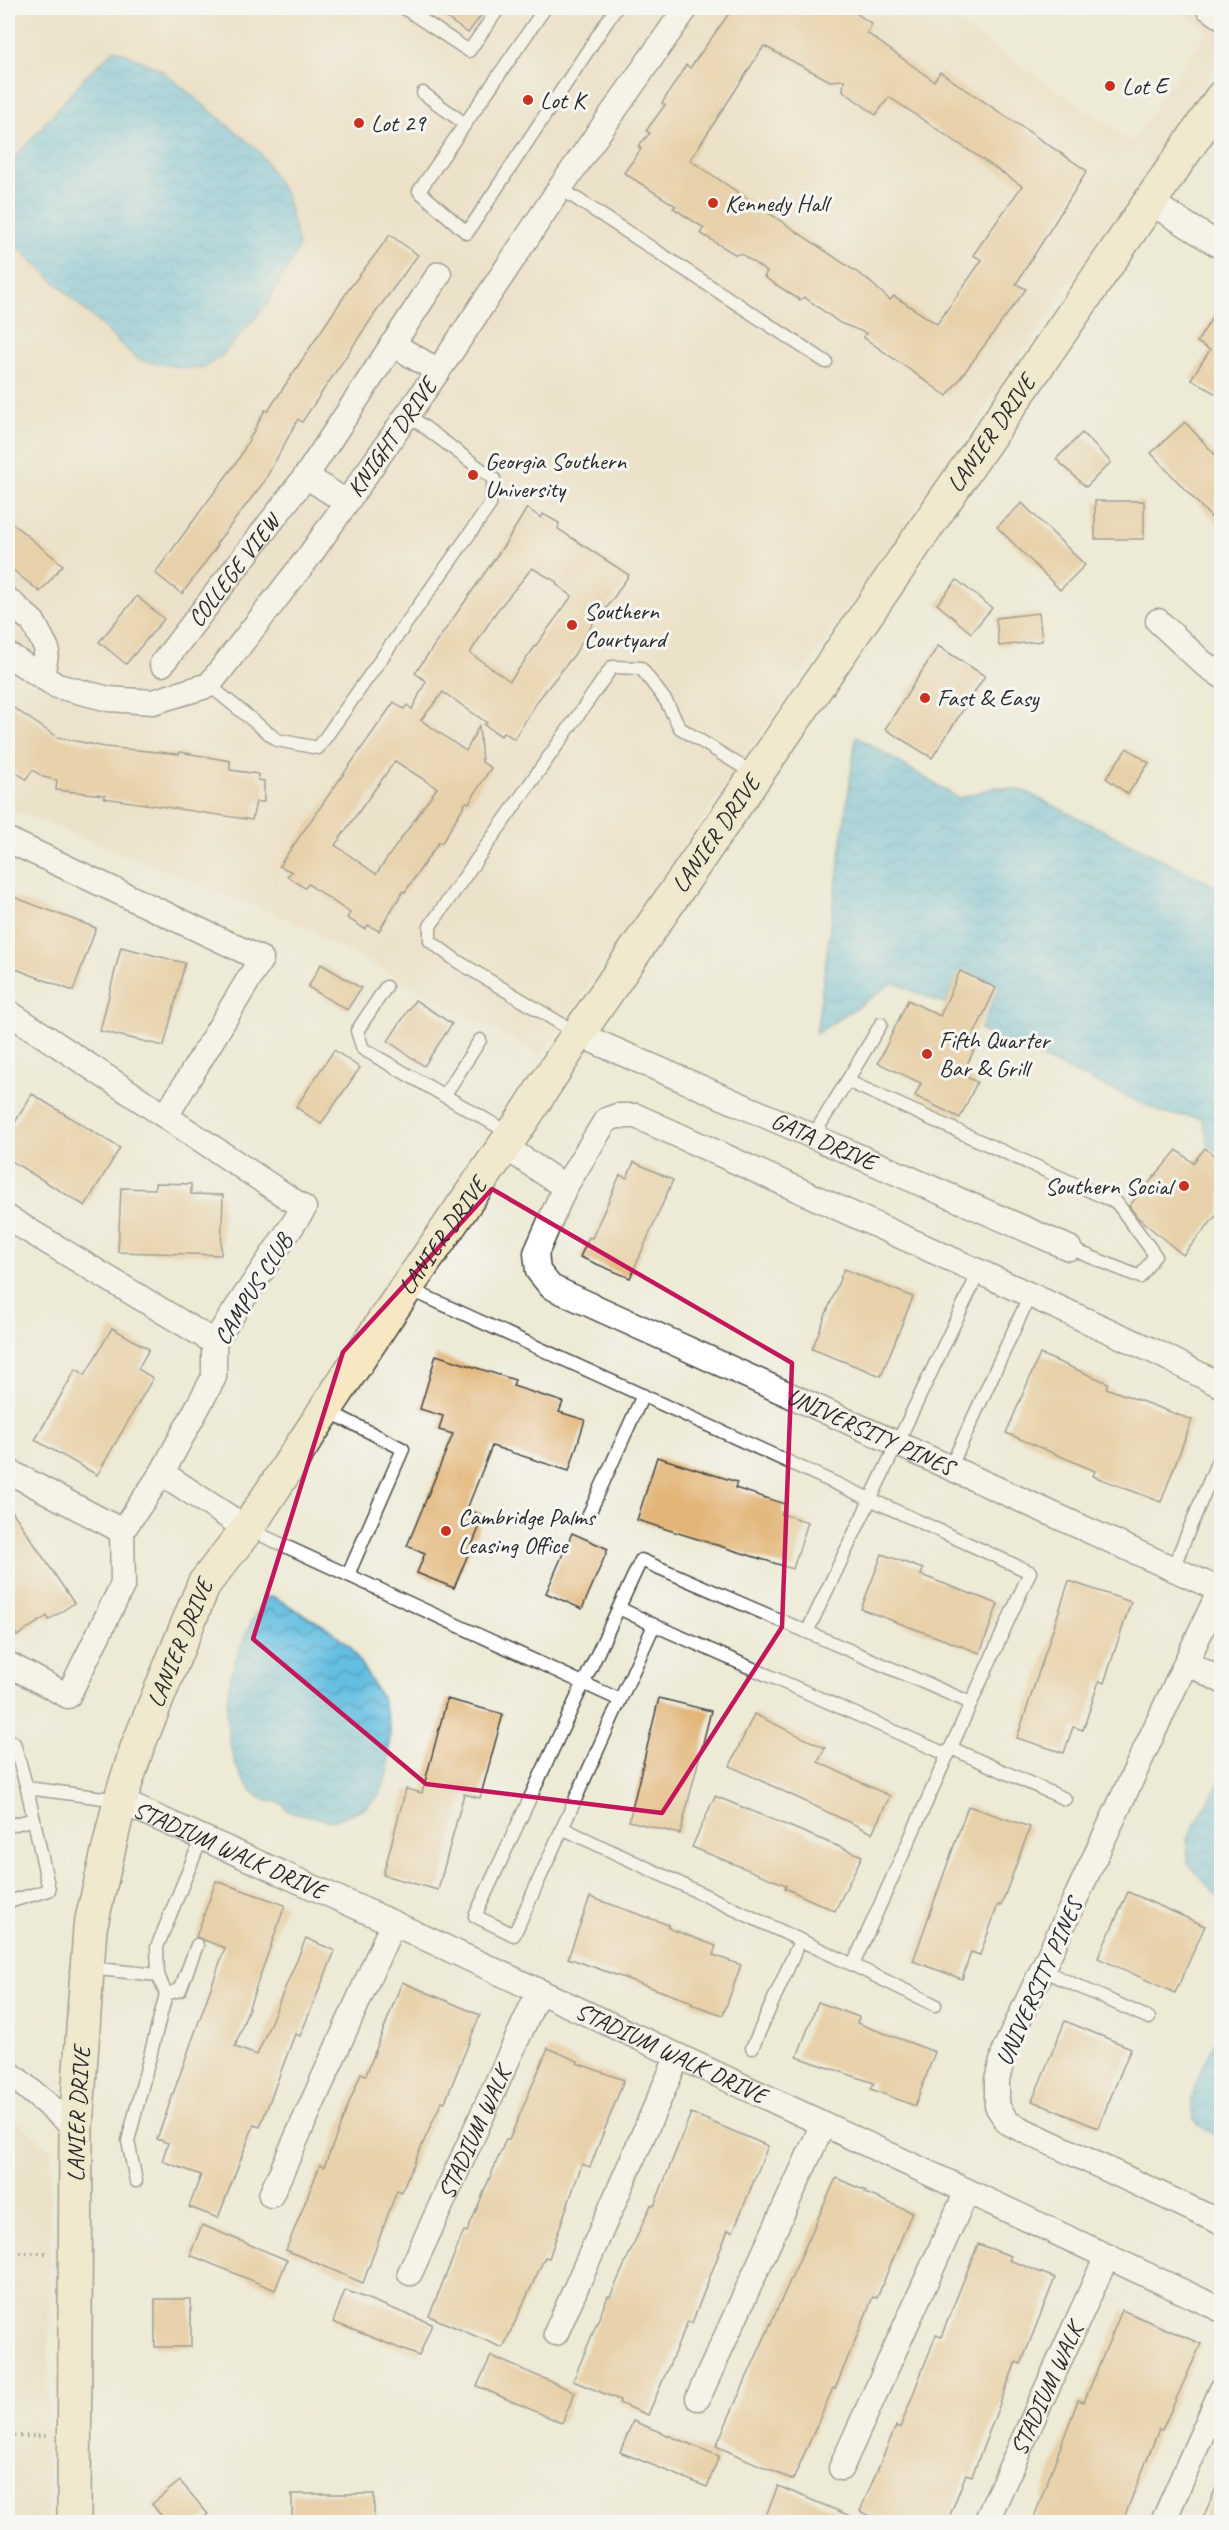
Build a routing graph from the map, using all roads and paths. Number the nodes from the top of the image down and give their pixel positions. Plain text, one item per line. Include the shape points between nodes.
1 (404, 8) edge
2 (500, 8) edge
3 (545, 8) edge
4 (616, 8) edge
5 (686, 8) edge
6 (1208, 8) edge
7 (1221, 17) edge
8 (423, 93) dead end
9 (1221, 97) edge
10 (465, 124) junction
11 (560, 188) junction
12 (1150, 202) junction
13 (1221, 247) edge
14 (440, 274) dead end
15 (392, 344) junction
16 (826, 362) dead end
17 (438, 371) junction
18 (407, 414) junction
19 (306, 476) junction
20 (346, 502) junction
21 (8, 600) edge
22 (1158, 621) dead end
23 (8, 655) edge
24 (162, 664) dead end
25 (42, 676) junction
26 (1221, 676) edge
27 (208, 685) junction
28 (755, 774) junction
29 (8, 840) edge
30 (386, 987) dead end
31 (8, 1011) edge
32 (880, 1024) dead end
33 (578, 1034) junction
34 (480, 1041) dead end
35 (848, 1081) junction
36 (444, 1096) junction
37 (166, 1116) junction
38 (813, 1136) junction
39 (508, 1140) junction
40 (565, 1187) junction
41 (8, 1218) edge
42 (1069, 1248) joint
43 (979, 1272) junction
44 (406, 1288) junction
45 (1030, 1295) junction
46 (214, 1342) junction
47 (1221, 1386) edge
48 (643, 1395) junction
49 (326, 1410) junction
50 (898, 1444) junction
51 (1221, 1451) edge
52 (950, 1468) junction
53 (8, 1471) edge
54 (162, 1473) junction
55 (871, 1499) junction
56 (588, 1516) dead end
57 (247, 1529) junction
58 (122, 1531) junction
59 (1173, 1568) junction
60 (348, 1575) junction
61 (1221, 1588) edge
62 (619, 1608) junction
63 (654, 1625) junction
64 (807, 1632) junction
65 (1186, 1662) junction
66 (8, 1664) edge
67 (1221, 1681) edge
68 (584, 1683) junction
69 (620, 1700) junction
70 (971, 1703) junction
71 (8, 1740) edge
72 (949, 1752) junction
73 (27, 1788) junction
74 (1065, 1799) dead end
75 (120, 1801) junction
76 (34, 1818) junction
77 (8, 1826) edge
78 (562, 1828) junction
79 (202, 1837) junction
80 (8, 1902) edge
81 (393, 1923) junction
82 (800, 1941) junction
83 (197, 1945) dead end
84 (853, 1965) junction
85 (87, 1968) junction
86 (1042, 1970) junction
87 (158, 1975) junction
88 (539, 1991) junction
89 (166, 1994) junction
90 (935, 2005) dead end
91 (1149, 2018) dead end
92 (752, 2048) dead end
93 (678, 2056) junction
94 (8, 2073) edge
95 (823, 2124) junction
96 (75, 2128) junction
97 (136, 2181) dead end
98 (967, 2191) junction
99 (271, 2195) dead end
100 (1221, 2223) edge
101 (8, 2253) edge
102 (75, 2253) junction
103 (1107, 2256) junction
104 (410, 2273) dead end
105 (1221, 2310) edge
106 (556, 2333) dead end
107 (1221, 2389) edge
108 (698, 2398) dead end
109 (8, 2436) edge
110 (74, 2436) junction
111 (841, 2468) dead end
112 (74, 2523) edge
113 (986, 2523) edge
114 (1163, 2523) edge

1 - 2 lane via 469,51
3 - 10 lane
4 - 10 lane via 467,233 419,191
5 - 11 street, KNIGHT DRIVE
6 - 7 street
8 - 10 lane
9 - 12 street, LANIER DRIVE
11 - 16 lane
11 - 17 street, KNIGHT DRIVE
12 - 13 street
12 - 28 street, LANIER DRIVE
14 - 15 street, COLLEGE VIEW
15 - 17 street
15 - 19 street, COLLEGE VIEW
17 - 18 street, KNIGHT DRIVE
18 - 20 street, KNIGHT DRIVE
18 - 27 lane via 494,479 490,505 318,748 277,740
19 - 20 street
19 - 24 street, COLLEGE VIEW
20 - 27 street, KNIGHT DRIVE via 310,555
21 - 25 street via 33,622 47,650
22 - 26 street
23 - 25 street
25 - 27 street via 57,686 109,699 153,702
28 - 33 street, LANIER DRIVE
28 - 33 lane via 680,728 642,668 612,667 430,926 430,941 457,961
29 - 37 street via 261,959
30 - 36 lane via 357,1031 363,1049
31 - 37 street, CAMPUS CLUB
32 - 35 lane
33 - 38 street, GATA DRIVE
33 - 39 street, LANIER DRIVE
34 - 36 lane
35 - 38 lane
35 - 42 lane via 1117,1203 1155,1255 1140,1277
36 - 39 lane
37 - 46 street, CAMPUS CLUB via 304,1208
38 - 42 street, GATA DRIVE
39 - 40 street
39 - 44 street, LANIER DRIVE
40 - 43 street, UNIVERSITY PINES via 606,1120 636,1116
40 - 50 street, UNIVERSITY PINES via 536,1252 538,1271 551,1287
41 - 46 street
43 - 45 street, UNIVERSITY PINES
43 - 50 lane
44 - 48 lane
44 - 49 street, LANIER DRIVE
45 - 47 street, UNIVERSITY PINES
45 - 52 lane
46 - 54 street, CAMPUS CLUB via 214,1377
48 - 55 lane
48 - 56 lane
49 - 57 street, LANIER DRIVE
49 - 60 lane via 403,1449
50 - 52 street, UNIVERSITY PINES
50 - 55 lane
51 - 59 lane
52 - 59 street, UNIVERSITY PINES
53 - 58 street
54 - 57 street
54 - 58 street, CAMPUS CLUB
55 - 64 lane
55 - 70 lane via 1030,1572
57 - 60 lane
57 - 75 street, LANIER DRIVE via 204,1584 137,1748
58 - 66 street via 123,1584 68,1696
59 - 61 street, UNIVERSITY PINES
60 - 68 lane
61 - 65 street, UNIVERSITY PINES
62 - 63 lane
62 - 64 lane via 641,1560
62 - 68 lane
63 - 69 lane
63 - 72 lane
64 - 70 lane
65 - 67 street
65 - 86 street, UNIVERSITY PINES
68 - 69 lane
68 - 78 lane via 475,1916 514,1935
69 - 78 lane
70 - 72 lane
71 - 73 lane via 14,1743
72 - 74 lane
72 - 84 lane
73 - 75 lane
73 - 76 lane
75 - 79 street, STADIUM WALK DRIVE
75 - 85 street, LANIER DRIVE via 90,1928
76 - 77 lane
76 - 80 lane via 49,1890
78 - 82 lane
79 - 81 street, STADIUM WALK DRIVE
79 - 87 lane via 157,1947
81 - 88 street, STADIUM WALK DRIVE
81 - 99 street
82 - 84 lane
82 - 92 lane
83 - 89 lane via 180,1990
84 - 90 lane
85 - 87 lane
85 - 96 street, LANIER DRIVE
86 - 91 lane
86 - 100 street, UNIVERSITY PINES via 1005,2049 997,2080 997,2106 1008,2123
87 - 89 lane
88 - 93 street, STADIUM WALK DRIVE
88 - 104 street, STADIUM WALK
89 - 97 lane via 128,2141
93 - 95 street, STADIUM WALK DRIVE
93 - 106 street
94 - 96 street
95 - 98 street, STADIUM WALK DRIVE
95 - 108 street
96 - 102 street, LANIER DRIVE
98 - 103 street, STADIUM WALK DRIVE
98 - 111 street
101 - 102 path
102 - 110 street, LANIER DRIVE
103 - 105 street, STADIUM WALK DRIVE
103 - 113 street, STADIUM WALK
107 - 114 street
109 - 110 path
110 - 112 street, LANIER DRIVE

